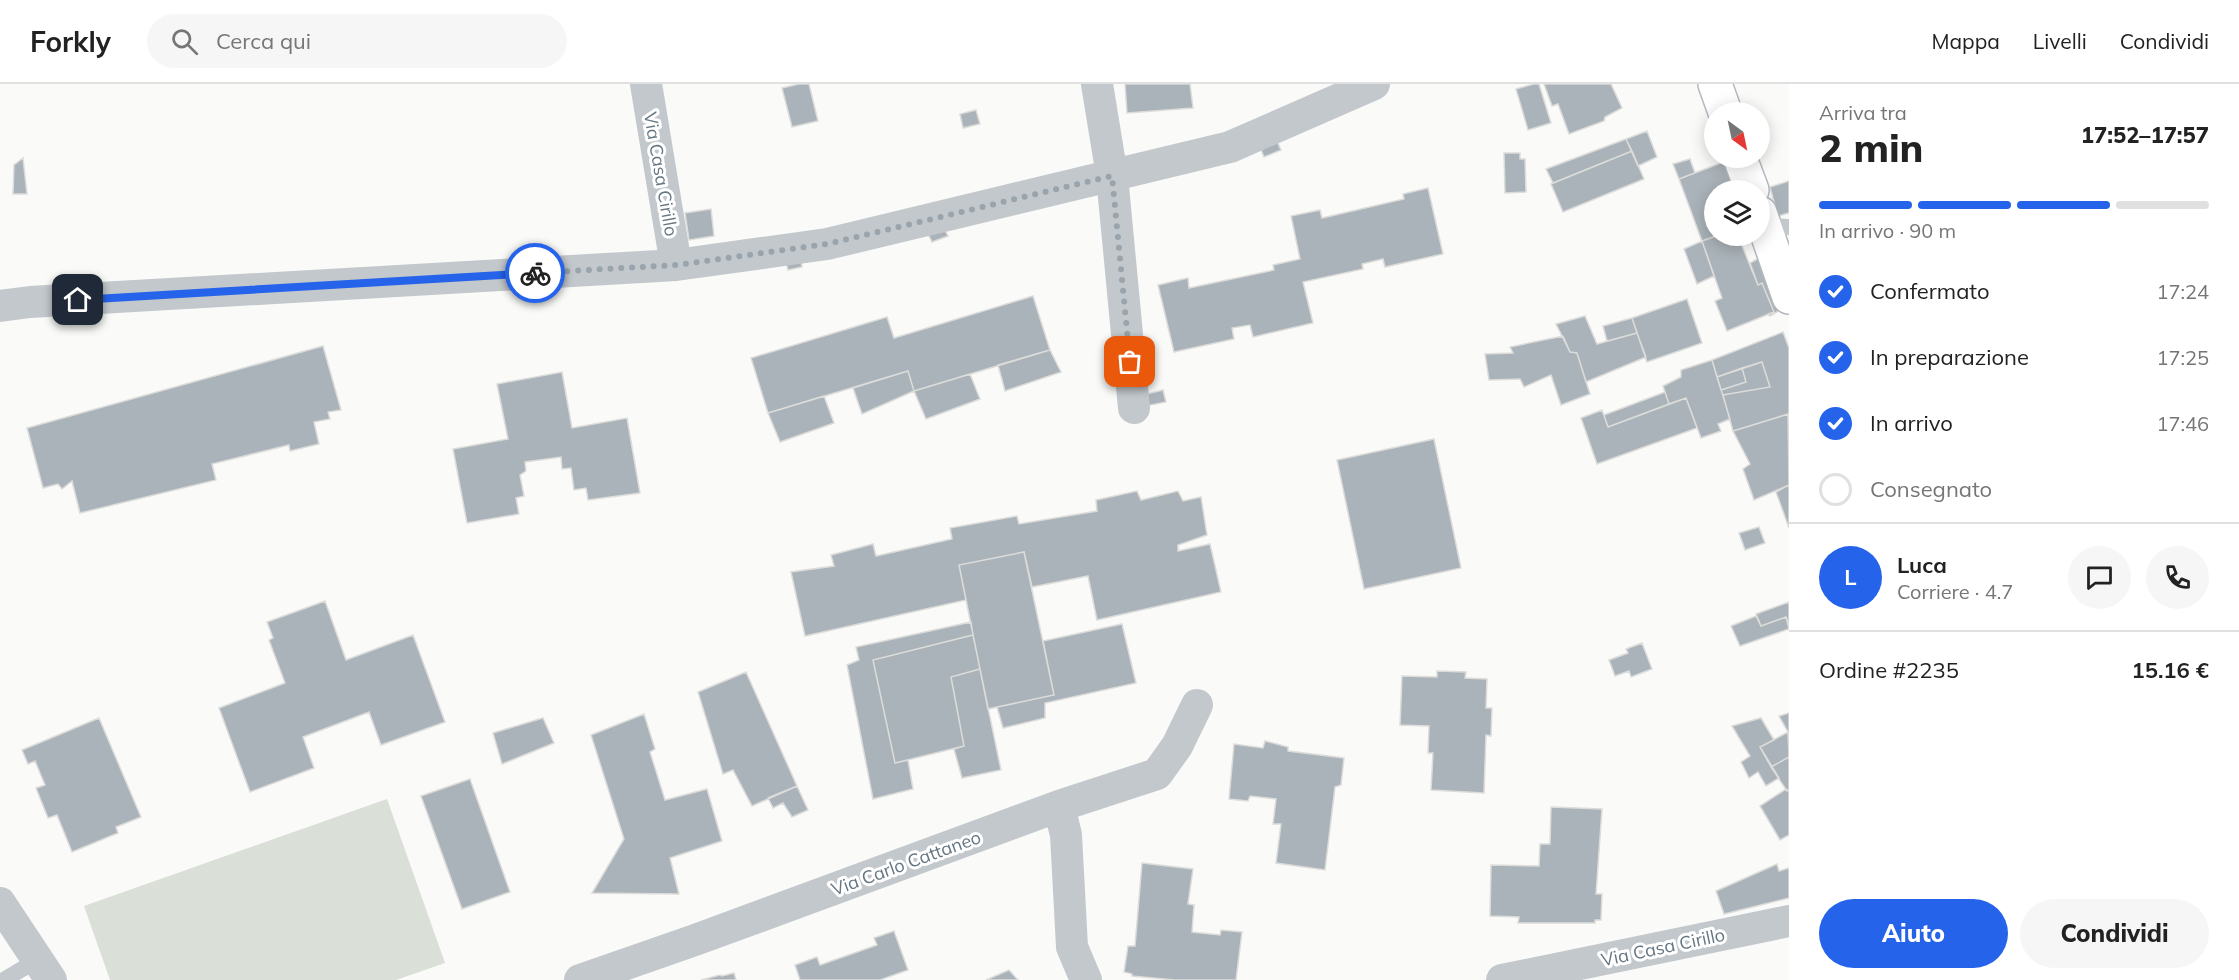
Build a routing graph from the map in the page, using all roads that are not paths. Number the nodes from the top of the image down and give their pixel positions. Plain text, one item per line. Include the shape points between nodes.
1 (646, 84) edge
2 (1097, 84) edge
3 (1374, 84) edge
4 (1715, 84) edge
5 (1721, 102) edge
6 (1112, 176) junction
7 (1771, 222) edge
8 (676, 265) junction
9 (1789, 297) edge
10 (0, 306) edge
11 (1134, 408) dead end
12 (1197, 705) dead end
13 (1059, 806) junction
14 (0, 903) edge
15 (1789, 921) edge
16 (44, 970) edge
17 (4, 980) edge
18 (580, 980) edge
19 (1086, 980) edge
20 (1502, 980) edge

1 - 8 street, Via Casa Cirillo
2 - 6 street
3 - 6 street via 1230,147
4 - 5 street
6 - 8 street via 827,244
6 - 11 street
7 - 9 street
8 - 10 street
12 - 13 street, Via Carlo Cattaneo via 1177,746 1157,774
13 - 18 street, Via Carlo Cattaneo
13 - 19 street via 1066,835 1072,947
14 - 16 street
15 - 20 street, Via Casa Cirillo
16 - 17 lane

